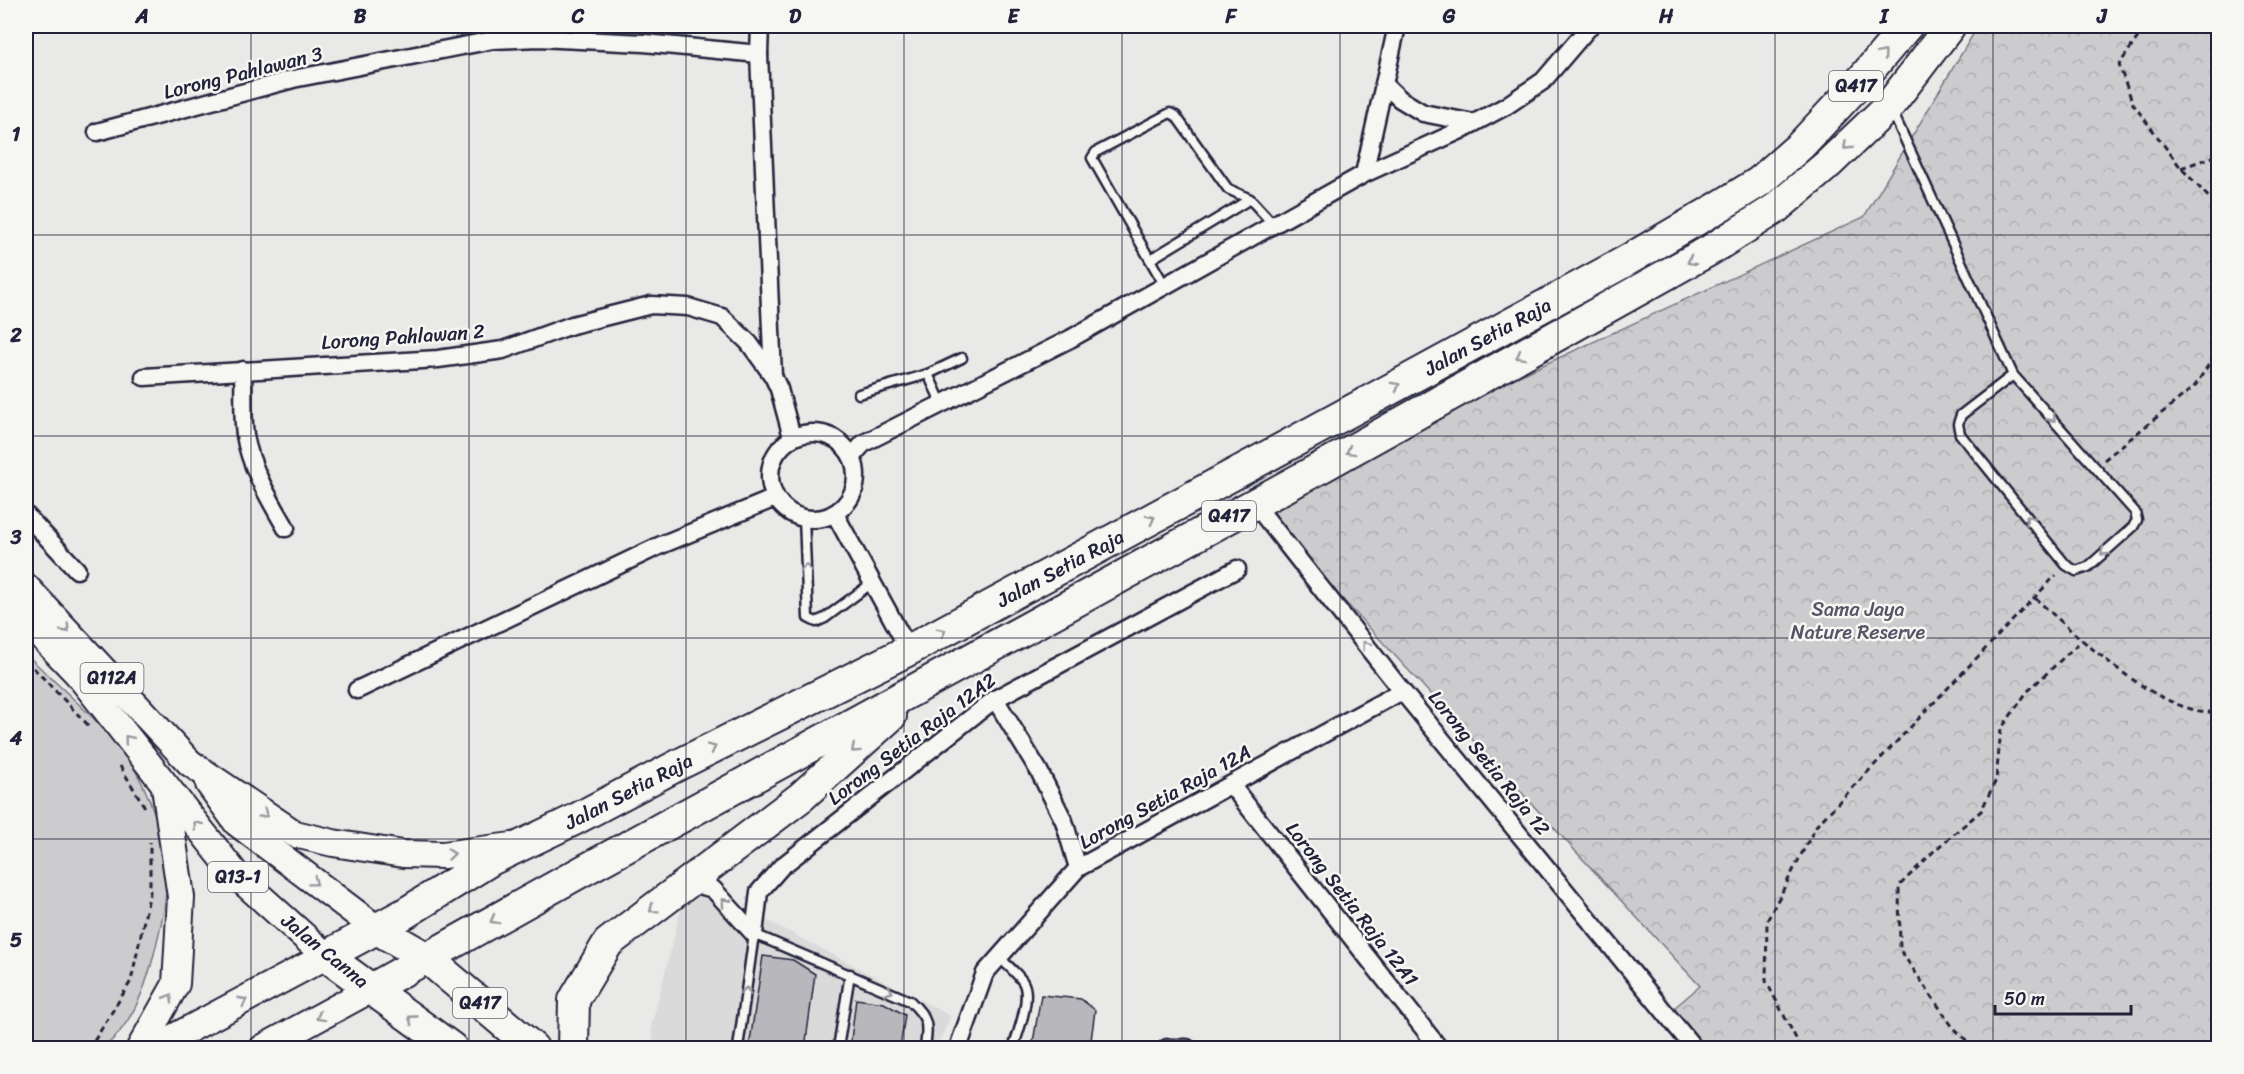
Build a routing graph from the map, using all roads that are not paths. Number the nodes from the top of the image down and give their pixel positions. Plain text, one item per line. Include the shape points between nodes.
1 (760, 26) edge
2 (1397, 26) edge
3 (1590, 26) edge
4 (1907, 26) edge
5 (1950, 26) edge
6 (588, 33) edge
7 (759, 54) junction
8 (1384, 84) junction
9 (1890, 105) junction
10 (1474, 123) junction
11 (97, 132) dead end
12 (1801, 145) junction
13 (1364, 174) junction
14 (1250, 199) junction
15 (1274, 225) junction
16 (1151, 259) junction
17 (1165, 286) junction
18 (962, 358) dead end
19 (243, 370) junction
20 (928, 374) junction
21 (2013, 375) junction
22 (773, 376) junction
23 (144, 377) dead end
24 (859, 394) dead end
25 (942, 404) junction
26 (792, 437) junction
27 (852, 456) junction
28 (775, 498) junction
29 (1254, 503) junction
30 (835, 514) junction
31 (26, 515) edge
32 (804, 519) junction
33 (286, 528) dead end
34 (1238, 569) dead end
35 (77, 570) dead end
36 (872, 583) junction
37 (26, 587) edge
38 (26, 620) edge
39 (909, 650) junction
40 (929, 682) junction
41 (357, 690) dead end
42 (1402, 691) junction
43 (995, 699) junction
44 (198, 770) junction
45 (165, 784) junction
46 (1231, 785) junction
47 (521, 845) junction
48 (1078, 868) junction
49 (689, 882) junction
50 (376, 929) junction
51 (754, 934) junction
52 (326, 956) junction
53 (999, 957) junction
54 (427, 958) junction
55 (850, 974) junction
56 (371, 989) junction
57 (140, 1048) edge
58 (154, 1048) edge
59 (263, 1048) edge
60 (452, 1048) edge
61 (533, 1048) edge
62 (573, 1048) edge
63 (738, 1048) edge
64 (838, 1048) edge
65 (925, 1048) edge
66 (958, 1048) edge
67 (1013, 1048) edge
68 (1167, 1048) edge
69 (1187, 1048) edge
70 (1439, 1048) edge
71 (1694, 1048) edge

1 - 7 street
2 - 8 street
3 - 10 street via 1543,81
12 -> 4 highway, Jalan Setia Raja / Q417
5 - 9 highway, Jalan Setia Raja / Q417
6 - 7 street, Lorong Pahlawan 3 via 644,44
6 - 11 street, Lorong Pahlawan 3 via 493,40 292,79
7 - 22 street
8 - 10 street via 1423,113
8 - 13 street
9 - 12 highway via 1865,104 1824,140
9 - 21 lane
9 -> 29 highway, Jalan Setia Raja / Q417 via 1775,208 1712,249
10 - 13 street
39 -> 12 highway, Jalan Setia Raja / Q417 via 1626,261 1759,182
13 - 15 street
14 - 15 lane
14 - 16 lane
14 - 16 lane via 1228,189 1170,113 1096,152 1092,158
15 - 17 street
16 - 17 lane
17 - 25 street
18 - 20 lane
19 - 22 street, Lorong Pahlawan 2 via 503,350 572,325 651,305 688,307 722,317
19 - 23 street, Lorong Pahlawan 2
19 - 33 street via 248,449
20 - 24 lane
20 - 25 lane
21 -> 21 lane via 2135,512 2137,520 2133,527 2088,567 2076,572 2066,565 1959,434 1961,415
22 - 26 street
25 - 27 street via 864,444
26 - 27 street via 814,432 836,439
26 - 28 street via 776,453 772,464 769,475
27 - 30 street via 857,477 851,498
28 - 32 street
28 - 41 street via 662,545
29 - 40 highway, Jalan Setia Raja / Q417
42 -> 29 street, Lorong Setia Raja 12
30 - 32 street
30 - 36 street
31 - 35 street
36 -> 32 lane via 825,618 816,622 808,618
34 - 43 street, Lorong Setia Raja 12A2
36 - 39 street
37 -> 44 main road, Q112A
45 -> 38 main road, Jalan Canna via 77,673
47 -> 39 highway, Jalan Setia Raja / Q417
40 -> 49 highway via 801,797
40 -> 54 highway, Jalan Setia Raja / Q417
42 - 46 street, Lorong Setia Raja 12A
42 - 71 street, Lorong Setia Raja 12
43 - 48 street via 1064,821
43 - 51 street, Lorong Setia Raja 12A2 via 781,867 759,892
44 -> 47 main road via 295,834 333,843 403,854 443,855
44 -> 50 main road via 237,823
52 -> 45 main road, Jalan Canna / Q13-1 via 237,876
57 -> 45 main road via 176,984 181,897
46 - 48 street, Lorong Setia Raja 12A
46 - 70 street, Lorong Setia Raja 12A1
47 - 50 highway, Jalan Setia Raja / Q417
48 - 53 street, Lorong Setia Raja 12A
51 -> 49 street via 713,889
49 -> 62 highway via 608,943 574,1000
50 - 52 highway, Q417
50 - 54 highway, Q417
51 - 55 lane
63 -> 51 lane
52 - 56 highway, Jalan Canna / Q417
58 -> 52 main road
53 - 66 street, Lorong Setia Raja 12A via 985,973
53 - 67 lane via 1026,990
54 - 56 highway, Q417
54 - 61 highway, Q417
55 - 64 lane
55 -> 65 lane via 910,1001 924,1014 928,1027
56 -> 59 main road
60 -> 56 highway, Jalan Canna / Q417
68 - 69 street

